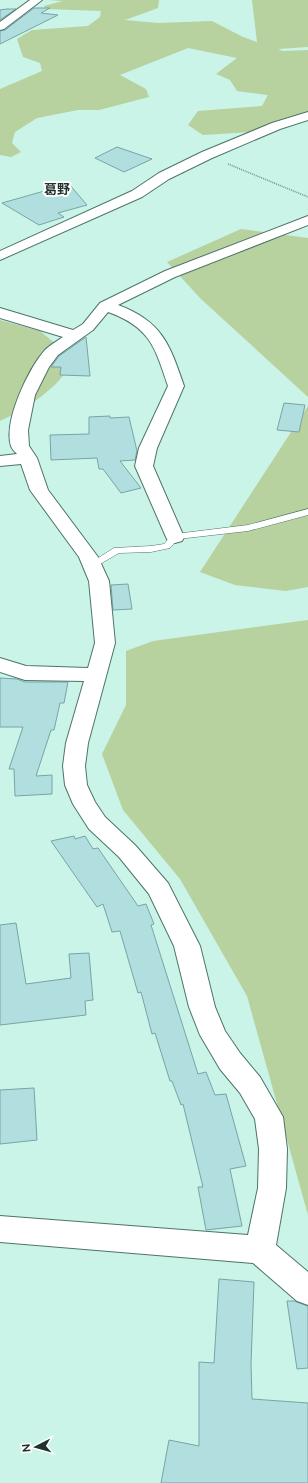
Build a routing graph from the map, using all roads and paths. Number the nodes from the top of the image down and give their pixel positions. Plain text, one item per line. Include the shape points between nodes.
1 (37, 0) edge
2 (0, 27) edge
3 (308, 116) edge
4 (207, 155) junction
5 (308, 197) edge
6 (308, 220) edge
7 (0, 256) edge
8 (105, 306) junction
9 (0, 313) edge
10 (75, 336) junction
11 (28, 458) junction
12 (0, 462) edge
13 (308, 512) edge
14 (174, 537) junction
15 (92, 566) junction
16 (0, 665) edge
17 (95, 675) junction
18 (0, 1229) edge
19 (260, 1250) junction
20 (308, 1291) edge

1 - 2 street
3 - 4 street via 276,126
4 - 5 path
4 - 7 street via 164,176 137,194
6 - 8 street via 170,274
8 - 10 street via 88,327
8 - 14 street via 144,323 155,336 172,372 176,386 148,448 144,466
9 - 10 street
10 - 11 street via 52,352 41,366 27,395 19,430 20,446
11 - 12 street
11 - 15 street via 39,490
13 - 14 lane via 248,528
14 - 15 lane via 167,546 151,550 117,550
15 - 17 street via 99,582 105,643
16 - 17 street via 25,673
17 - 19 street via 77,743 74,766 76,785 84,804 97,823 127,851 159,889 187,946 202,1007 214,1035 230,1061 250,1084 269,1117 273,1149 272,1188
18 - 19 street
19 - 20 street

